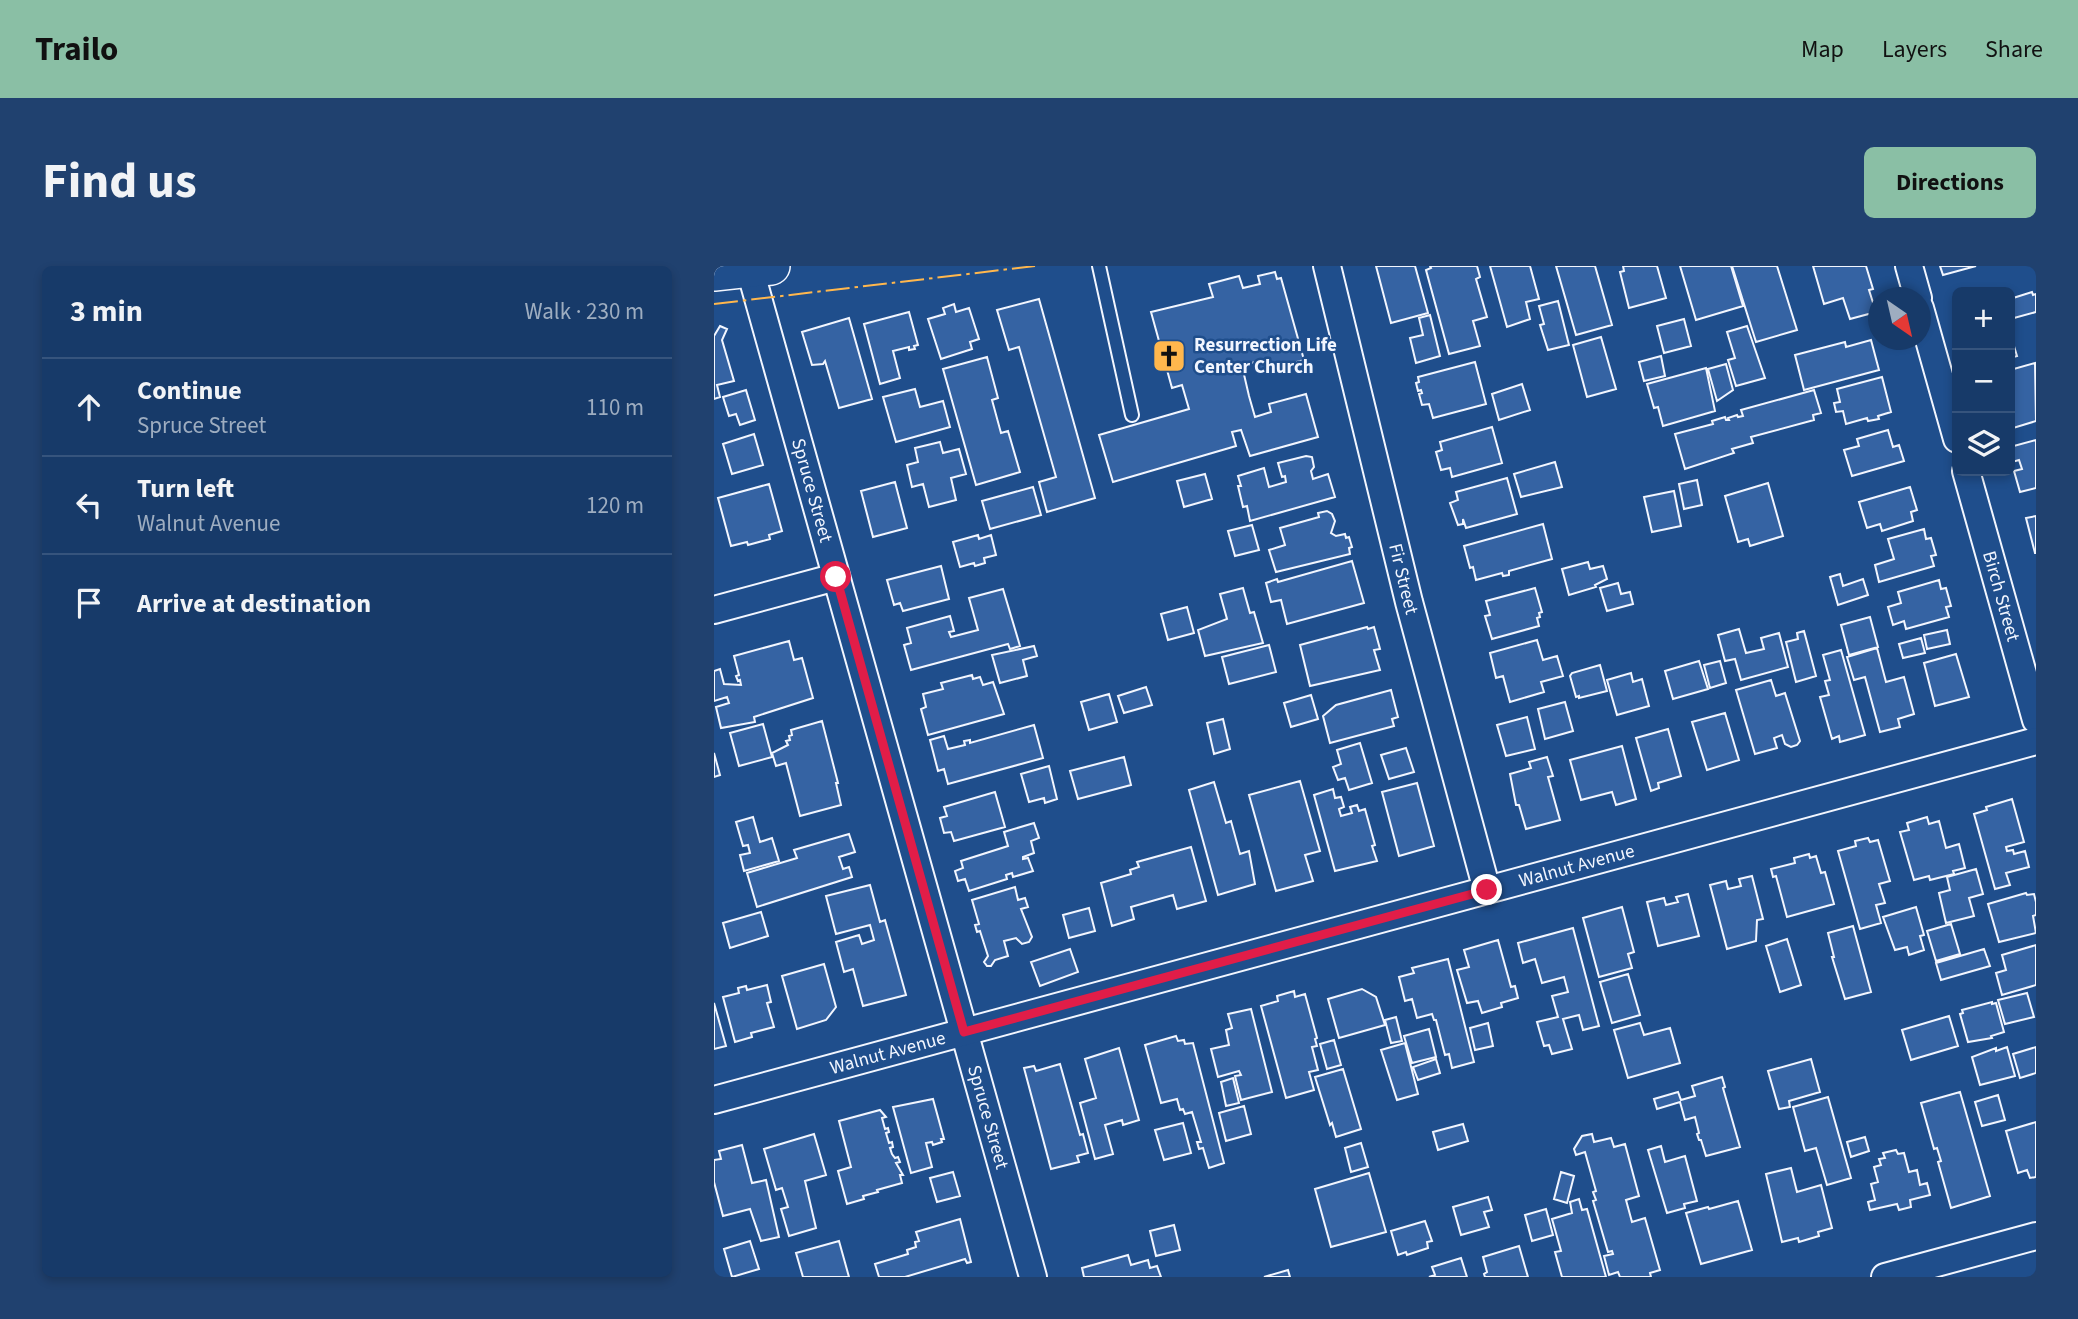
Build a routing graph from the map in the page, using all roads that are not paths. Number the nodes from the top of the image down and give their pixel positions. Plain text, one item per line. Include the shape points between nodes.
1 (1099, 266) edge
2 (1327, 266) edge
3 (1909, 266) edge
4 (757, 267) edge
5 (714, 272) edge
6 (1915, 287) edge
7 (1931, 347) edge
8 (1132, 415) dead end
9 (1952, 421) edge
10 (1967, 476) edge
11 (836, 577) junction
12 (714, 610) edge
13 (2036, 720) edge
14 (2036, 741) edge
15 (1487, 890) junction
16 (964, 1032) junction
17 (714, 1100) edge
18 (2036, 1236) edge
19 (1033, 1277) edge
20 (1885, 1277) edge

1 - 8 lane
2 - 15 street, Fir Street via 1409,602
3 - 6 street
4 - 5 street
4 - 11 street, Spruce Street
7 - 9 street
10 - 13 street, Birch Street
11 - 12 street
11 - 16 street, Spruce Street
14 - 15 street, Walnut Avenue
15 - 16 street, Walnut Avenue
16 - 17 street, Walnut Avenue
16 - 19 street, Spruce Street
18 - 20 street

